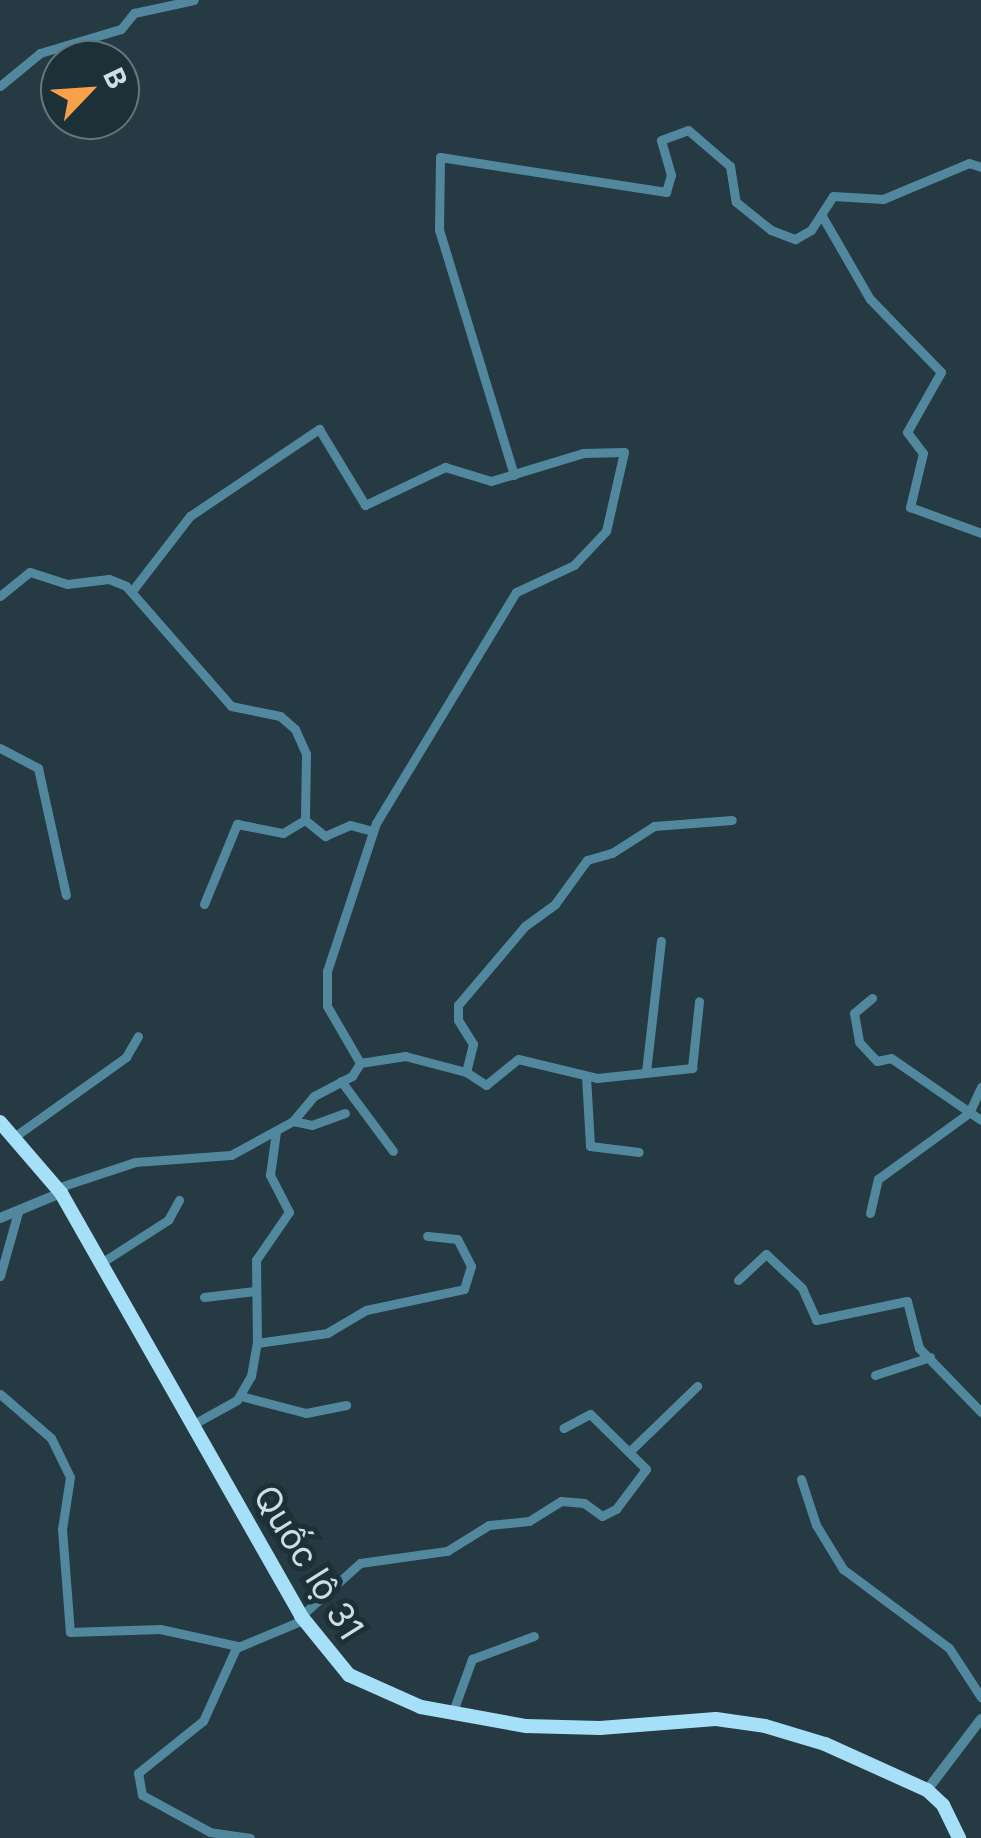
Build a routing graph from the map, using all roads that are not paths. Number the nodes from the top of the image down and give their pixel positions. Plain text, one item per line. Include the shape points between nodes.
1 (194, 0) edge
2 (0, 86) edge
3 (981, 167) edge
4 (822, 216) junction
5 (514, 475) junction
6 (981, 533) edge
7 (132, 592) junction
8 (0, 596) edge
9 (0, 748) edge
10 (305, 820) junction
11 (732, 820) dead end
12 (372, 831) junction
13 (66, 895) dead end
14 (204, 904) dead end
15 (661, 941) dead end
16 (872, 998) dead end
17 (699, 1001) dead end
18 (138, 1036) dead end
19 (360, 1063) junction
20 (466, 1072) junction
21 (646, 1072) junction
22 (586, 1076) junction
23 (342, 1082) junction
24 (981, 1087) edge
25 (970, 1112) junction
26 (346, 1114) dead end
27 (981, 1120) edge
28 (293, 1121) junction
29 (0, 1122) edge
30 (276, 1132) junction
31 (14, 1137) junction
32 (393, 1151) dead end
33 (638, 1152) dead end
34 (59, 1190) junction
35 (179, 1200) dead end
36 (18, 1212) junction
37 (870, 1213) dead end
38 (0, 1218) edge
39 (428, 1236) dead end
40 (102, 1264) junction
41 (0, 1276) edge
42 (738, 1280) dead end
43 (255, 1291) junction
44 (204, 1296) dead end
45 (257, 1344) junction
46 (930, 1358) junction
47 (875, 1375) dead end
48 (697, 1386) dead end
49 (0, 1394) edge
50 (241, 1396) junction
51 (346, 1405) dead end
52 (981, 1412) edge
53 (192, 1425) junction
54 (564, 1428) dead end
55 (629, 1452) junction
56 (802, 1479) dead end
57 (302, 1618) junction
58 (534, 1636) dead end
59 (238, 1646) junction
60 (981, 1697) edge
61 (452, 1714) junction
62 (981, 1720) edge
63 (927, 1790) junction
64 (250, 1838) edge
65 (959, 1838) edge

1 - 2 street via 134,13 118,31 40,53
3 - 4 street via 970,162 883,199 833,196
4 - 5 street via 795,239 770,230 731,197 730,166 688,130 661,140 672,181 666,192 440,156 439,230
4 - 6 street via 870,299 941,372 907,432 923,453 910,506
5 - 7 street via 480,481 445,467 365,505 320,429 190,516
5 - 12 street via 613,448 626,456 603,536 579,562 529,582 510,600
7 - 8 street via 109,578 66,584 30,572
7 - 10 street via 231,706 280,716 294,729 306,754
9 - 13 street via 38,768
10 - 12 street via 324,836 350,825
10 - 14 street via 283,833 237,824
11 - 20 street via 654,826 587,860 555,904 526,926 458,1005 458,1020 473,1044
12 - 19 street via 326,971 327,1006
15 - 21 street
16 - 25 street via 854,1013 860,1042 877,1061 891,1058
17 - 21 street via 695,1066
18 - 31 street via 126,1057
19 - 20 street via 405,1056
19 - 23 street
20 - 22 street via 488,1084 522,1059
21 - 22 street
22 - 33 street via 590,1146
23 - 28 street via 314,1096
23 - 32 street
24 - 25 street
25 - 27 street
25 - 37 street via 878,1179
26 - 28 street via 312,1124
28 - 30 street
29 - 31 highway, Quốc lộ 31
30 - 34 street via 231,1155 136,1162
30 - 43 street via 270,1175 288,1212 258,1255
31 - 34 highway, Quốc lộ 31
34 - 36 street
34 - 40 highway, Quốc lộ 31
35 - 40 street via 168,1220
36 - 38 street
36 - 41 street
39 - 45 street via 457,1239 471,1266 464,1289 366,1310 328,1333
40 - 53 highway, Quốc lộ 31
42 - 46 street via 766,1254 802,1288 816,1320 905,1300 913,1336
43 - 44 street
43 - 45 street
45 - 50 street
46 - 47 street
46 - 52 street
48 - 55 street
49 - 59 street via 51,1438 70,1477 62,1529 70,1632 160,1629
50 - 51 street via 306,1412
50 - 53 street
53 - 57 highway, Quốc lộ 31
54 - 55 street via 588,1413
55 - 57 street via 647,1472 609,1514 560,1500 535,1518 489,1525 440,1553 360,1563
56 - 60 street via 819,1531 843,1569 949,1648
57 - 59 street
57 - 61 highway, Quốc lộ 31 via 348,1676
58 - 61 street via 472,1659
59 - 64 street via 202,1721 142,1764 138,1779 142,1795 205,1830
61 - 63 highway, Quốc lộ 31 via 552,1728 742,1721 825,1744
62 - 63 street
63 - 65 highway

